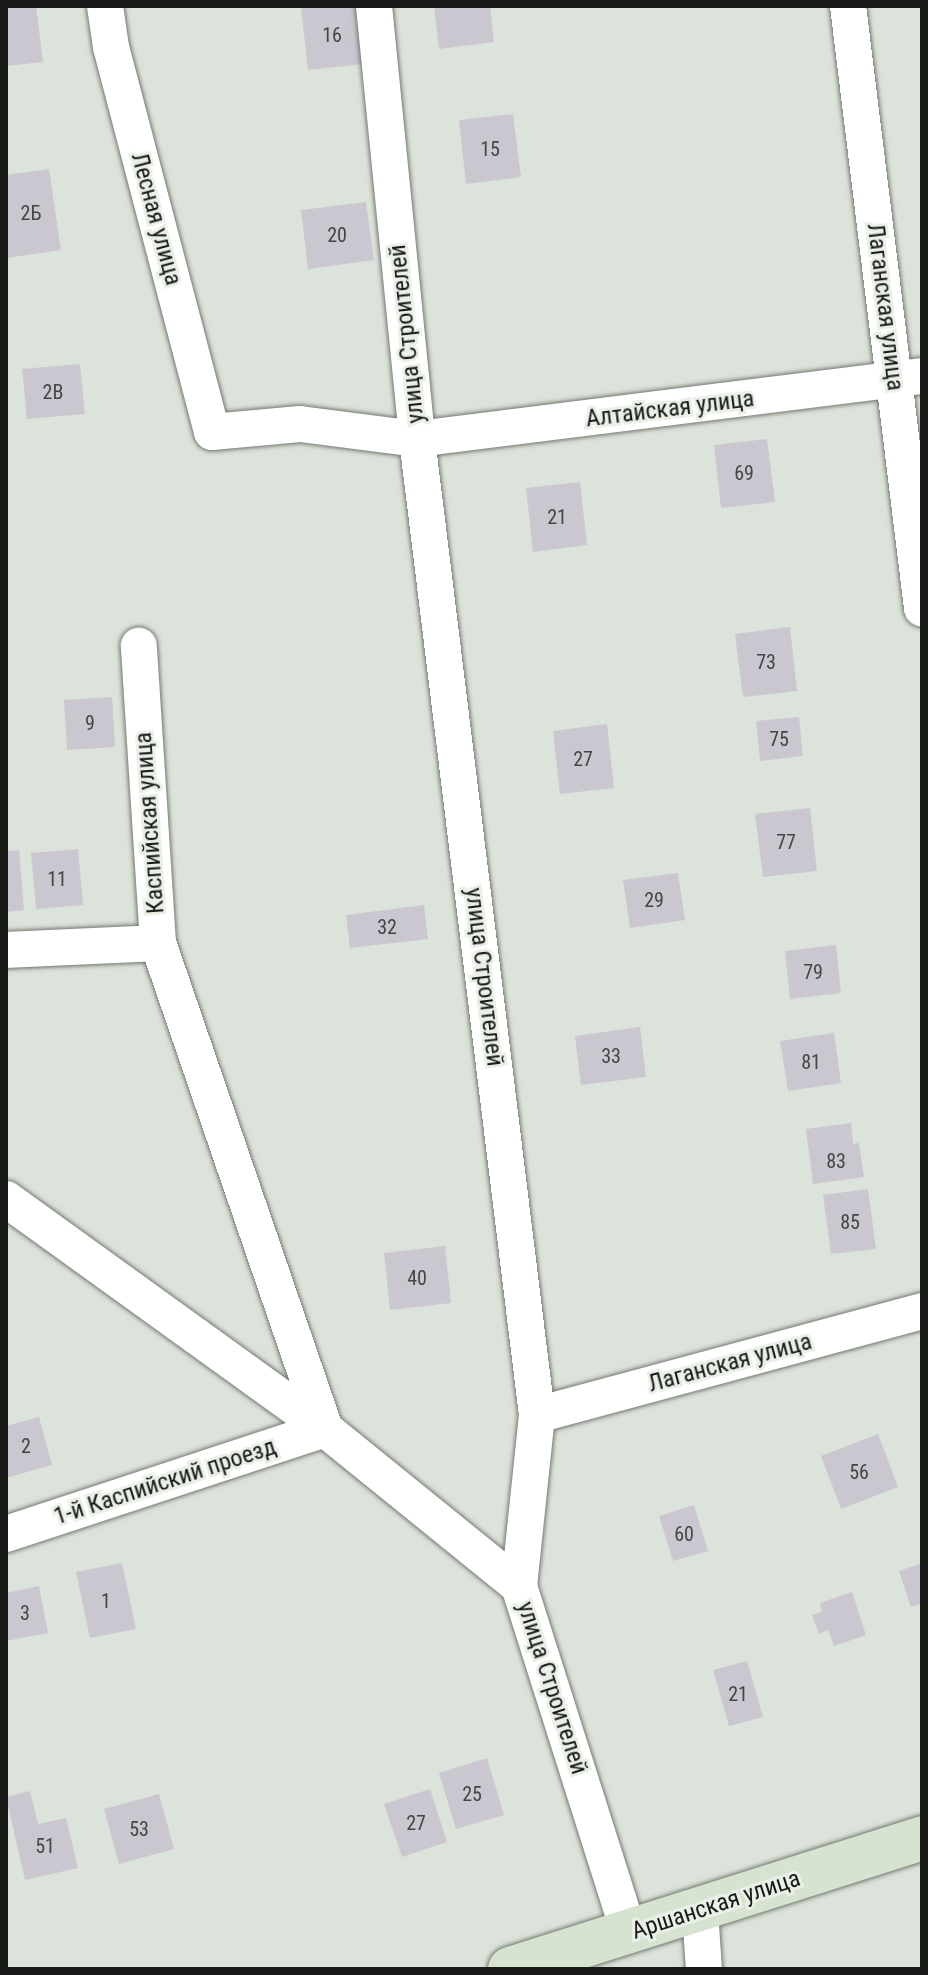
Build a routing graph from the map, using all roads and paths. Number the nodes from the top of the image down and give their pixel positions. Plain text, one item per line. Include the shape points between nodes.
1 (105, 6) edge
2 (374, 6) edge
3 (848, 6) edge
4 (908, 379) edge
5 (212, 432) joint
6 (417, 439) junction
7 (922, 608) edge
8 (139, 646) dead end
9 (158, 943) junction
10 (6, 950) edge
11 (6, 1199) edge
12 (922, 1311) edge
13 (537, 1415) junction
14 (325, 1429) junction
15 (6, 1534) edge
16 (519, 1586) junction
17 (922, 1838) edge
18 (700, 1911) junction
19 (629, 1933) junction
20 (510, 1969) edge
21 (704, 1969) edge

1 - 5 street, Лесная улица via 111,47
2 - 6 street, улица Строителей
3 - 4 street, Лаганская улица
4 - 6 street, Алтайская улица
4 - 7 street, Лаганская улица
5 - 6 street, Алтайская улица via 300,424
6 - 13 street, улица Строителей
8 - 9 street, Каспийская улица
9 - 10 street, Каспийская улица
9 - 14 street
11 - 14 street
12 - 13 street, Лаганская улица
13 - 16 street, улица Строителей
14 - 15 street, 1-й Каспийский проезд
14 - 16 street
16 - 19 street, улица Строителей
17 - 18 street, Аршанская улица
18 - 19 street, Аршанская улица
18 - 21 street
19 - 20 street, Аршанская улица

